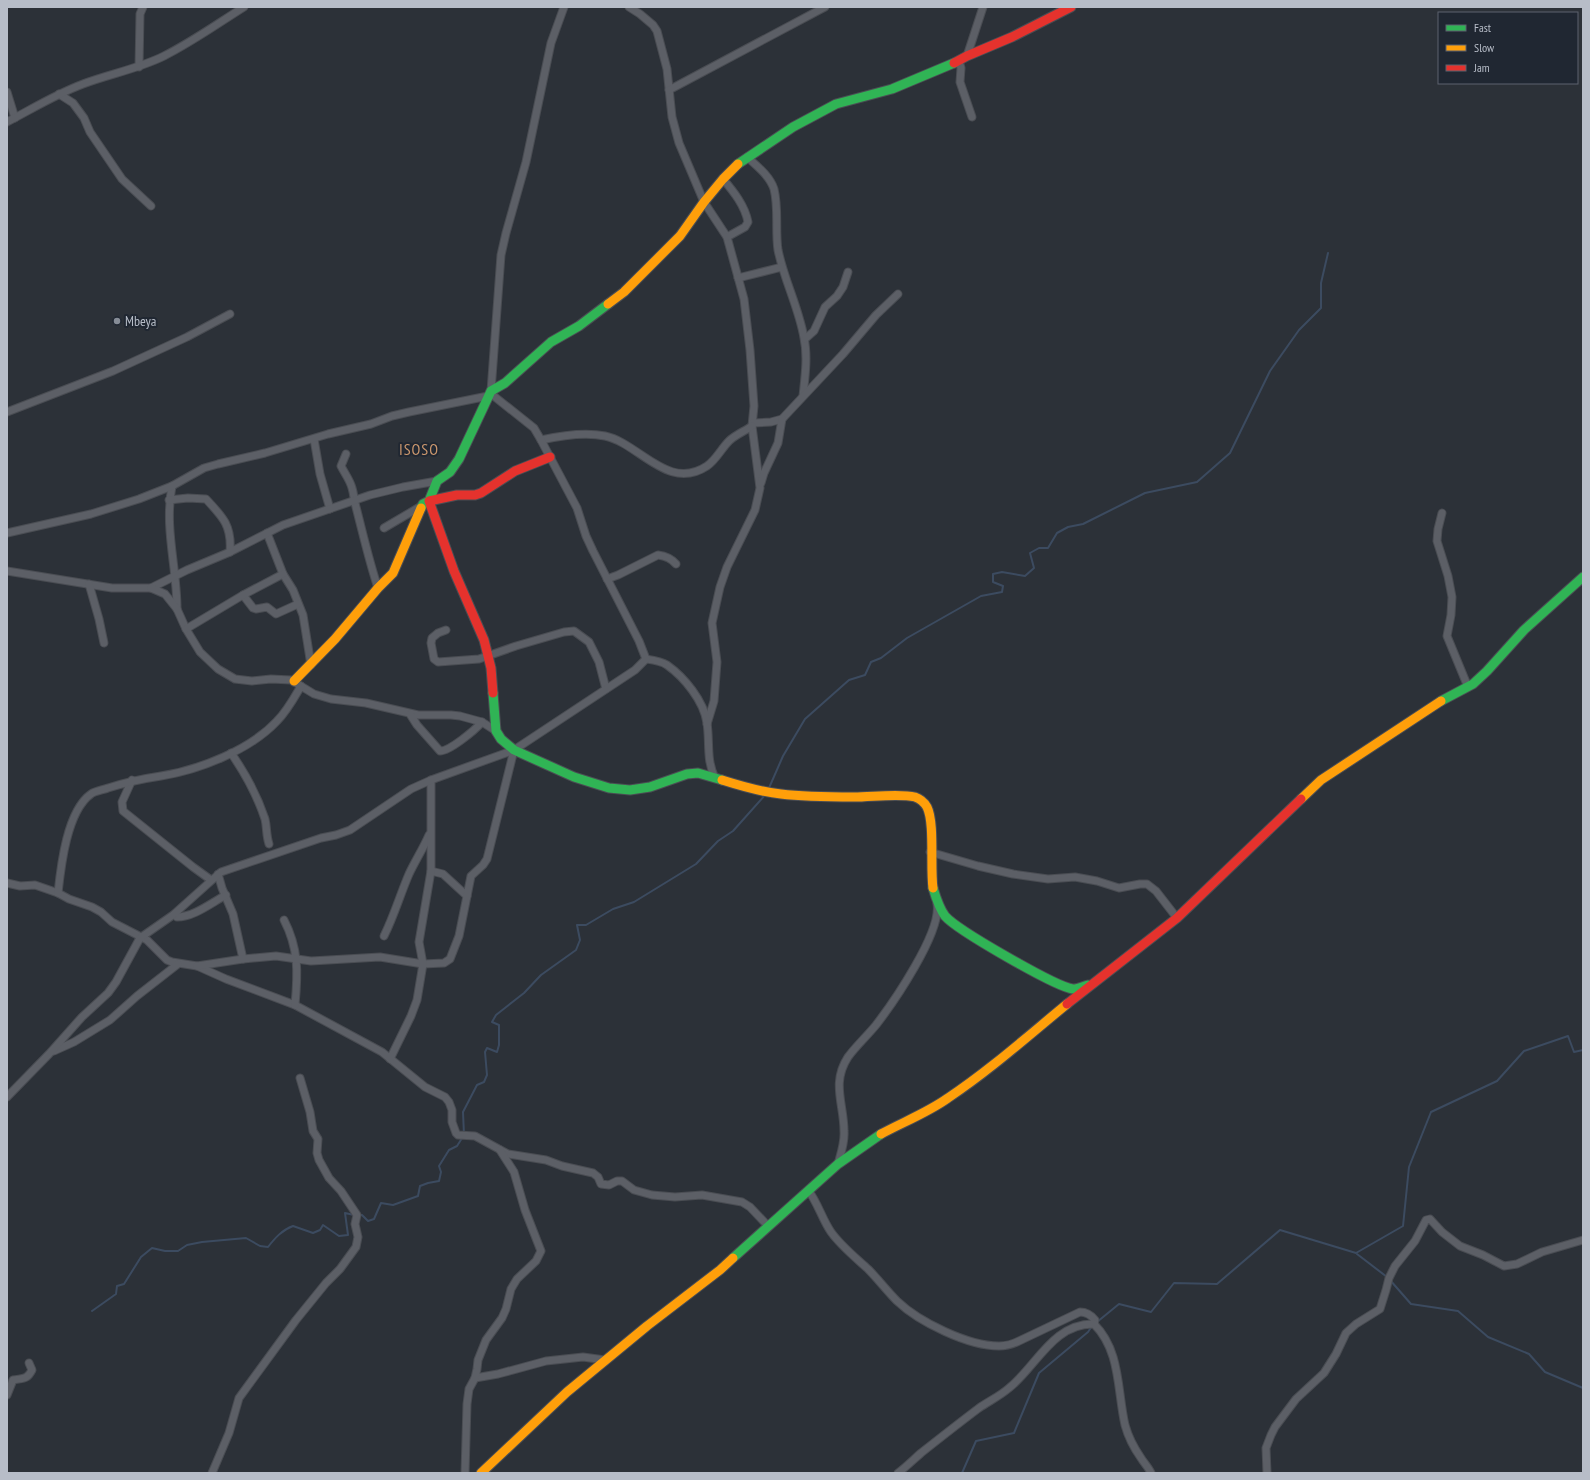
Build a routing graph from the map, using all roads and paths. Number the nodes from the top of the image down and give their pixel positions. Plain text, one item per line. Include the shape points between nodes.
1 (143, 7) edge
2 (244, 7) edge
3 (564, 7) edge
4 (629, 7) edge
5 (826, 7) edge
6 (983, 7) edge
7 (1071, 7) edge
8 (963, 59) junction
9 (139, 67) junction
10 (669, 90) junction
11 (7, 92) edge
12 (59, 94) junction
13 (972, 117) dead end
14 (15, 118) junction
15 (7, 122) edge
16 (747, 157) junction
17 (723, 179) junction
18 (704, 202) junction
19 (151, 206) dead end
20 (727, 237) junction
21 (782, 267) junction
22 (848, 272) dead end
23 (738, 278) junction
24 (898, 294) dead end
25 (230, 314) dead end
26 (805, 339) junction
27 (490, 393) junction
28 (803, 396) junction
29 (7, 412) edge
30 (782, 419) junction
31 (752, 424) junction
32 (314, 439) junction
33 (541, 440) junction
34 (346, 454) dead end
35 (550, 457) junction
36 (438, 481) junction
37 (172, 486) junction
38 (760, 488) junction
39 (170, 500) junction
40 (354, 500) junction
41 (426, 503) junction
42 (330, 509) junction
43 (1442, 513) dead end
44 (384, 528) dead end
45 (266, 533) junction
46 (7, 534) edge
47 (230, 552) junction
48 (676, 564) dead end
49 (7, 571) edge
50 (283, 574) junction
51 (175, 576) junction
52 (1583, 577) edge
53 (607, 579) junction
54 (89, 584) junction
55 (151, 588) junction
56 (378, 588) junction
57 (243, 595) junction
58 (298, 604) junction
59 (177, 608) junction
60 (186, 630) junction
61 (446, 630) dead end
62 (104, 643) dead end
63 (487, 656) junction
64 (646, 658) junction
65 (311, 665) junction
66 (298, 684) junction
67 (1468, 687) junction
68 (606, 689) junction
69 (410, 714) junction
70 (482, 722) junction
71 (707, 724) junction
72 (496, 731) junction
73 (514, 750) junction
74 (231, 753) junction
75 (715, 778) junction
76 (132, 780) junction
77 (431, 780) junction
78 (431, 831) junction
79 (269, 844) dead end
80 (930, 852) junction
81 (430, 871) junction
82 (218, 874) junction
83 (211, 880) junction
84 (7, 883) edge
85 (58, 893) junction
86 (226, 895) junction
87 (467, 896) junction
88 (936, 899) junction
89 (177, 917) dead end
90 (1177, 918) junction
91 (284, 920) dead end
92 (384, 936) dead end
93 (140, 938) junction
94 (296, 958) junction
95 (243, 959) junction
96 (178, 964) junction
97 (424, 964) junction
98 (197, 966) junction
99 (1092, 983) junction
100 (295, 1005) junction
101 (49, 1054) junction
102 (390, 1059) junction
103 (300, 1078) dead end
104 (7, 1097) edge
105 (500, 1150) junction
106 (838, 1164) junction
107 (808, 1190) junction
108 (768, 1226) junction
109 (1583, 1240) edge
110 (1094, 1324) junction
111 (605, 1360) junction
112 (29, 1363) dead end
113 (474, 1378) junction
114 (7, 1395) edge
115 (212, 1473) edge
116 (465, 1473) edge
117 (481, 1473) edge
118 (898, 1473) edge
119 (1151, 1473) edge
120 (1267, 1473) edge

1 - 9 street via 140,14
2 - 9 street via 163,57
3 - 27 street via 551,43 526,162 501,255
4 - 10 street via 653,25 656,31 667,69
5 - 10 street
6 - 8 street
7 - 8 street via 1012,38
8 - 13 street via 960,82
8 - 16 street via 892,88 836,104
9 - 12 street
10 - 18 street via 672,117 679,143
11 - 14 street
12 - 14 street
12 - 19 street via 73,103 122,179
14 - 15 street
16 - 17 street
16 - 21 street via 761,170 774,188 777,243
17 - 18 street
17 - 20 street via 737,196 748,222 746,227
18 - 20 street
18 - 27 street via 680,236 624,292 578,326 551,342
20 - 23 street
21 - 23 street
21 - 26 street
22 - 26 street via 843,287 825,307 814,331
23 - 31 street via 745,306 750,350 753,383
24 - 28 street
25 - 29 street via 113,371
26 - 28 street
27 - 32 street via 392,416
27 - 33 street via 534,428
27 - 36 street via 459,459 450,472
28 - 30 street
30 - 31 street
30 - 38 street via 778,444
31 - 33 street via 730,440 707,466 685,473 662,469 619,441 604,436 566,436
31 - 38 street
32 - 37 street via 204,468
32 - 42 street
33 - 35 street
34 - 40 street via 341,466 349,480
35 - 41 street via 515,471 481,493 457,495
35 - 53 street via 577,508 586,536
36 - 40 street
36 - 41 street
37 - 39 street
37 - 46 street via 91,514
38 - 71 street via 755,510 727,566 720,587 712,623 717,662 714,701
39 - 47 street via 206,499 228,528 231,539
39 - 51 street via 169,530
40 - 42 street
40 - 56 street
41 - 44 street
41 - 56 street via 393,573
41 - 63 street via 484,640
42 - 45 street
43 - 67 street via 1437,541 1452,596 1447,636
45 - 47 street
45 - 50 street
47 - 51 street
48 - 53 street via 658,555
49 - 54 street
50 - 57 street
50 - 58 street
51 - 55 street
51 - 59 street
52 - 67 street
53 - 64 street
54 - 55 street via 112,588
54 - 62 street
55 - 59 street via 165,594
56 - 65 street
57 - 58 street via 253,608 267,607 276,614
57 - 60 street
58 - 65 street via 303,615
59 - 60 street
60 - 66 street via 200,652 226,675 242,681 283,679
61 - 63 street via 432,638 434,659 438,662 479,659
63 - 68 street via 574,631 589,642 599,662
63 - 72 street via 491,668
64 - 68 street via 635,670
64 - 71 street via 666,665 681,678 697,699 706,716
65 - 66 street
66 - 69 street via 314,694 331,700 366,703
66 - 74 street via 286,711 276,722 255,740
67 - 90 street via 1430,707 1321,780
68 - 73 street
69 - 70 street via 451,715
69 - 70 street via 416,725 440,751 456,743
70 - 72 street
71 - 75 street via 708,750
72 - 73 street
73 - 75 street via 574,777 609,788 630,790 650,787 687,774 698,773
73 - 77 street
73 - 87 street via 487,859 470,876
74 - 76 street via 200,767
74 - 79 street via 250,783 264,818
75 - 80 street via 751,789 780,794 915,797 922,800 927,807 930,821
76 - 83 street via 122,802 123,811
76 - 85 street via 91,794 79,806 67,835
77 - 78 street
77 - 82 street via 411,789 350,830
78 - 81 street
78 - 92 street via 409,874 398,907
80 - 88 street via 931,878
80 - 90 street via 1013,874 1048,879 1075,877 1119,888 1147,884 1156,891
81 - 87 street via 443,874
81 - 97 street via 418,942
82 - 83 street
82 - 86 street
83 - 93 street via 173,915
84 - 85 street via 20,886 35,885
85 - 93 street via 92,907
86 - 89 street via 191,914
86 - 95 street
87 - 97 street via 459,936 450,959 444,963
88 - 99 street via 946,918 1002,954 1066,988 1074,989
88 - 106 street via 938,914 935,924 916,965 882,1016 843,1066 838,1086 844,1140
90 - 99 street
91 - 94 street via 292,935
93 - 96 street via 147,940 167,960
93 - 101 street via 108,993 82,1017
94 - 95 street via 276,956
94 - 97 street via 324,961 380,957
94 - 100 street via 298,969
95 - 98 street
96 - 98 street
96 - 101 street via 110,1020
97 - 102 street via 417,1000
98 - 100 street
99 - 106 street via 1040,1028 958,1091 915,1118 871,1140
100 - 102 street via 369,1044
101 - 104 street
102 - 105 street via 425,1087 445,1097 452,1110 452,1122 458,1135 475,1136
103 - 115 street via 313,1131 318,1139 319,1160 357,1215 356,1247 301,1314 239,1398 229,1433
105 - 108 street via 593,1173 604,1185 622,1181 634,1190 652,1195 702,1195 742,1202
105 - 113 street via 514,1172 541,1251 536,1261 517,1279 511,1289 502,1318 486,1340
106 - 107 street
107 - 108 street
107 - 110 street via 837,1239 897,1301 936,1328 969,1340 998,1346 1010,1345 1080,1312 1092,1317 1095,1320
108 - 111 street via 720,1270
109 - 120 street via 1542,1252 1517,1264 1504,1266 1460,1246 1430,1219 1426,1220 1415,1241 1395,1266 1380,1309 1346,1333 1324,1372 1296,1399 1275,1427 1266,1448
110 - 118 street via 1078,1325 1051,1343 1008,1390 919,1454
110 - 119 street via 1108,1343 1119,1381 1125,1425
111 - 113 street via 583,1358 546,1361
111 - 117 street
112 - 114 street via 32,1370 30,1374 25,1379 13,1380
113 - 116 street via 467,1404

